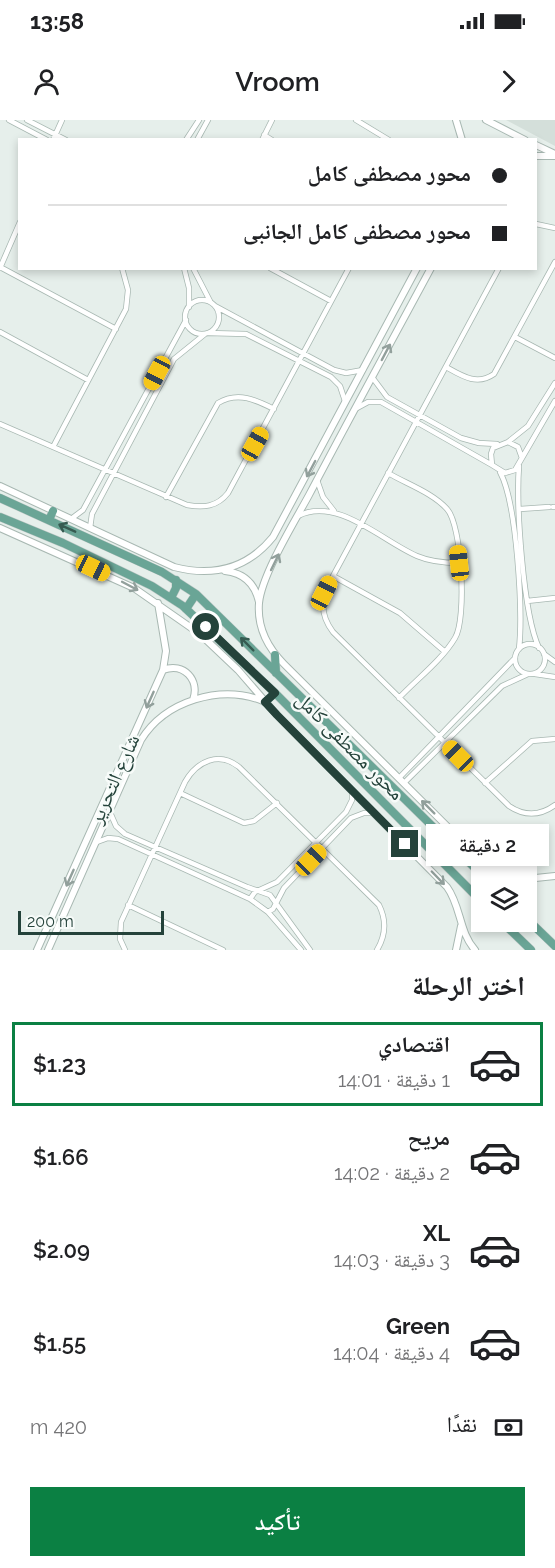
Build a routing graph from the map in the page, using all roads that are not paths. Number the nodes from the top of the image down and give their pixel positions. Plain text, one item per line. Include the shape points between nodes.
1 (9, 120) edge
2 (27, 120) edge
3 (62, 120) edge
4 (199, 120) edge
5 (208, 120) edge
6 (272, 120) edge
7 (356, 120) edge
8 (456, 120) edge
9 (486, 120) edge
10 (54, 137) edge
11 (263, 137) edge
12 (43, 138) edge
13 (187, 138) edge
14 (198, 138) edge
15 (386, 138) edge
16 (461, 138) edge
17 (521, 138) edge
18 (537, 146) edge
19 (555, 155) edge
20 (537, 156) edge
21 (537, 224) edge
22 (18, 227) edge
23 (555, 228) edge
24 (555, 262) edge
25 (0, 268) edge
26 (122, 270) edge
27 (184, 270) edge
28 (194, 270) edge
29 (274, 270) edge
30 (348, 270) edge
31 (416, 270) edge
32 (429, 270) edge
33 (498, 270) edge
34 (331, 301) junction
35 (214, 305) junction
36 (189, 308) junction
37 (186, 320) junction
38 (116, 329) junction
39 (0, 332) edge
40 (206, 333) junction
41 (515, 337) junction
42 (303, 354) junction
43 (555, 358) edge
44 (300, 360) junction
45 (446, 367) junction
46 (363, 370) junction
47 (372, 377) junction
48 (88, 380) junction
49 (555, 383) edge
50 (555, 401) edge
51 (345, 403) junction
52 (274, 409) junction
53 (354, 410) junction
54 (420, 415) junction
55 (416, 421) junction
56 (0, 424) edge
57 (508, 442) junction
58 (324, 443) junction
59 (497, 444) junction
60 (53, 447) junction
61 (334, 448) junction
62 (522, 458) junction
63 (492, 465) junction
64 (519, 466) junction
65 (104, 470) junction
66 (500, 472) junction
67 (388, 473) junction
68 (112, 474) junction
69 (317, 480) junction
70 (0, 486) edge
71 (166, 496) junction
72 (0, 498) edge
73 (552, 507) edge
74 (520, 510) junction
75 (53, 511) junction
76 (334, 511) junction
77 (298, 516) junction
78 (0, 517) edge
79 (70, 519) junction
80 (49, 520) junction
81 (360, 526) junction
82 (0, 528) edge
83 (90, 528) junction
84 (63, 543) junction
85 (59, 552) junction
86 (459, 563) junction
87 (220, 571) junction
88 (333, 576) junction
89 (176, 580) junction
90 (196, 594) junction
91 (171, 598) junction
92 (555, 598) edge
93 (527, 601) junction
94 (158, 603) junction
95 (260, 603) junction
96 (186, 609) junction
97 (539, 648) junction
98 (519, 649) junction
99 (444, 651) junction
100 (544, 654) junction
101 (275, 655) junction
102 (515, 658) junction
103 (555, 662) edge
104 (163, 670) junction
105 (276, 673) junction
106 (530, 674) junction
107 (555, 677) edge
108 (275, 693) junction
109 (399, 698) junction
110 (193, 700) junction
111 (265, 702) junction
112 (439, 737) junction
113 (555, 739) edge
114 (445, 743) junction
115 (399, 778) junction
116 (404, 783) junction
117 (484, 783) junction
118 (351, 788) junction
119 (180, 793) junction
120 (278, 803) junction
121 (555, 805) edge
122 (110, 810) junction
123 (377, 815) junction
124 (317, 842) junction
125 (95, 844) junction
126 (155, 847) junction
127 (322, 848) junction
128 (152, 854) junction
129 (473, 866) edge
130 (490, 866) edge
131 (554, 877) edge
132 (537, 878) edge
133 (260, 890) junction
134 (471, 891) edge
135 (250, 899) junction
136 (276, 903) junction
137 (128, 905) junction
138 (268, 912) junction
139 (461, 920) junction
140 (537, 929) edge
141 (512, 932) edge
142 (53, 938) junction
143 (555, 946) edge
144 (37, 950) edge
145 (48, 950) edge
146 (53, 950) edge
147 (125, 950) edge
148 (223, 950) edge
149 (301, 950) edge
150 (310, 950) edge
151 (377, 950) edge
152 (456, 950) edge
153 (475, 950) edge
154 (531, 950) edge

1 - 12 street
2 - 10 street
3 - 10 street
4 - 13 street
5 - 14 street
6 - 11 street
7 - 15 street
8 - 16 street
9 - 17 street
18 - 19 street
19 - 20 street
21 - 23 street
22 - 25 street
24 - 41 street
25 - 38 street
26 - 38 street via 128,298
27 - 36 street
28 - 35 street
29 - 34 street
30 - 34 street
31 - 46 street
47 -> 32 street
33 - 45 street
34 - 42 street
35 - 36 street via 199,301
35 - 40 street via 218,324
35 - 42 street
36 - 37 street
37 - 40 street via 191,329
37 - 65 street
38 - 48 street
39 - 48 street
40 - 44 street via 246,334
40 - 68 street via 174,359
41 - 43 street
41 - 45 street via 488,378 474,380
42 - 44 street
42 - 46 street via 340,372
44 - 51 street via 336,381
44 - 52 street
45 - 54 street
46 - 51 street
47 - 53 street
47 - 54 street via 387,397
48 - 60 street
49 - 57 street via 536,417
50 - 62 street
51 - 58 street
52 - 71 street via 221,501 196,507
52 - 71 street via 243,397 218,404
53 - 55 street via 366,402 381,402
53 - 61 street
54 - 55 street
54 - 59 street via 470,441
55 - 63 street
55 - 67 street
56 - 60 street
57 - 59 street
57 - 62 street via 518,447
58 - 61 street
58 -> 87 street via 266,546 248,560
59 - 63 street via 491,454
60 - 65 street
61 - 69 street
62 - 64 street
63 - 66 street
64 - 66 street via 511,472
64 - 74 street
65 - 68 street
65 - 79 street via 83,510
66 - 98 street via 511,500 521,615
67 - 81 street
67 - 86 street via 441,503 451,514 456,526
68 - 71 street
68 - 83 street via 92,514
69 - 76 street via 322,497
69 - 77 street
70 - 75 street
72 - 80 main road, محور مصطفى كامل
73 - 74 street
74 - 93 street
75 - 79 street
75 - 80 main road
76 - 77 street via 315,510
76 - 81 street
95 -> 77 street via 266,580
78 - 84 main road, محور مصطفى كامل
79 - 83 street
89 -> 80 main road, محور مصطفى كامل
81 - 86 street via 423,559
81 - 88 street
82 - 85 street
83 - 87 street via 166,564 187,570
84 - 85 main road
84 - 91 main road, محور مصطفى كامل
85 -> 94 street
86 - 99 street via 461,623 455,639
87 - 95 street via 234,572 246,579
88 - 99 street via 400,613
88 - 109 street via 322,600 327,624
89 - 90 main road, محور مصطفى كامل
89 - 91 main road
90 - 96 main road
105 -> 90 main road, محور مصطفى كامل
91 - 96 main road, محور مصطفى كامل
92 - 93 street
93 - 97 street
94 - 104 street, شارع التحرير via 166,651
94 - 111 street via 214,646
95 - 101 street via 261,629
96 - 108 main road, محور مصطفى كامل
97 - 98 street via 527,644
97 - 100 street
98 - 102 street
99 - 109 street
100 - 103 street
100 - 106 street via 541,669
101 - 105 main road
101 - 115 street
102 - 106 street via 517,667
102 - 112 street
104 - 110 street via 187,672 195,685
104 -> 144 street, شارع التحرير
105 - 129 main road, محور مصطفى كامل
106 - 107 street
106 - 114 street via 502,686
108 - 111 main road
108 - 134 main road, محور مصطفى كامل
109 - 112 street
110 - 111 street, شارع التحرير via 233,695
110 - 122 street, شارع التحرير via 167,712 145,734
111 - 118 street
112 - 114 street
112 - 115 street
113 - 117 street via 532,741
114 - 116 street
114 - 117 street
115 - 116 street
130 -> 116 street
117 - 121 street via 509,806 525,814 544,812
118 - 123 street
118 - 124 street via 350,806
119 - 120 street via 244,823 254,822
119 - 120 street via 194,769 205,761 220,759 234,763
119 - 126 street
120 - 124 street
122 - 125 street, شارع التحرير
122 - 126 street via 113,822 121,830
123 - 127 street via 357,814
123 -> 139 street via 447,887
124 - 127 street
124 - 133 street via 277,882
125 - 128 street via 113,838
125 - 142 street, شارع التحرير
126 - 128 street
126 - 133 street
127 - 136 street via 284,888
127 - 151 street via 379,905 385,931
128 - 135 street
128 - 137 street
131 - 132 street
133 - 135 street
133 - 136 street
135 - 138 street
136 - 138 street
136 - 150 street
137 - 147 street via 120,927
137 - 148 street
138 - 149 street
139 - 152 street
139 - 153 street
140 - 143 main road
141 - 154 main road
142 - 145 street, شارع التحرير
142 - 146 street

